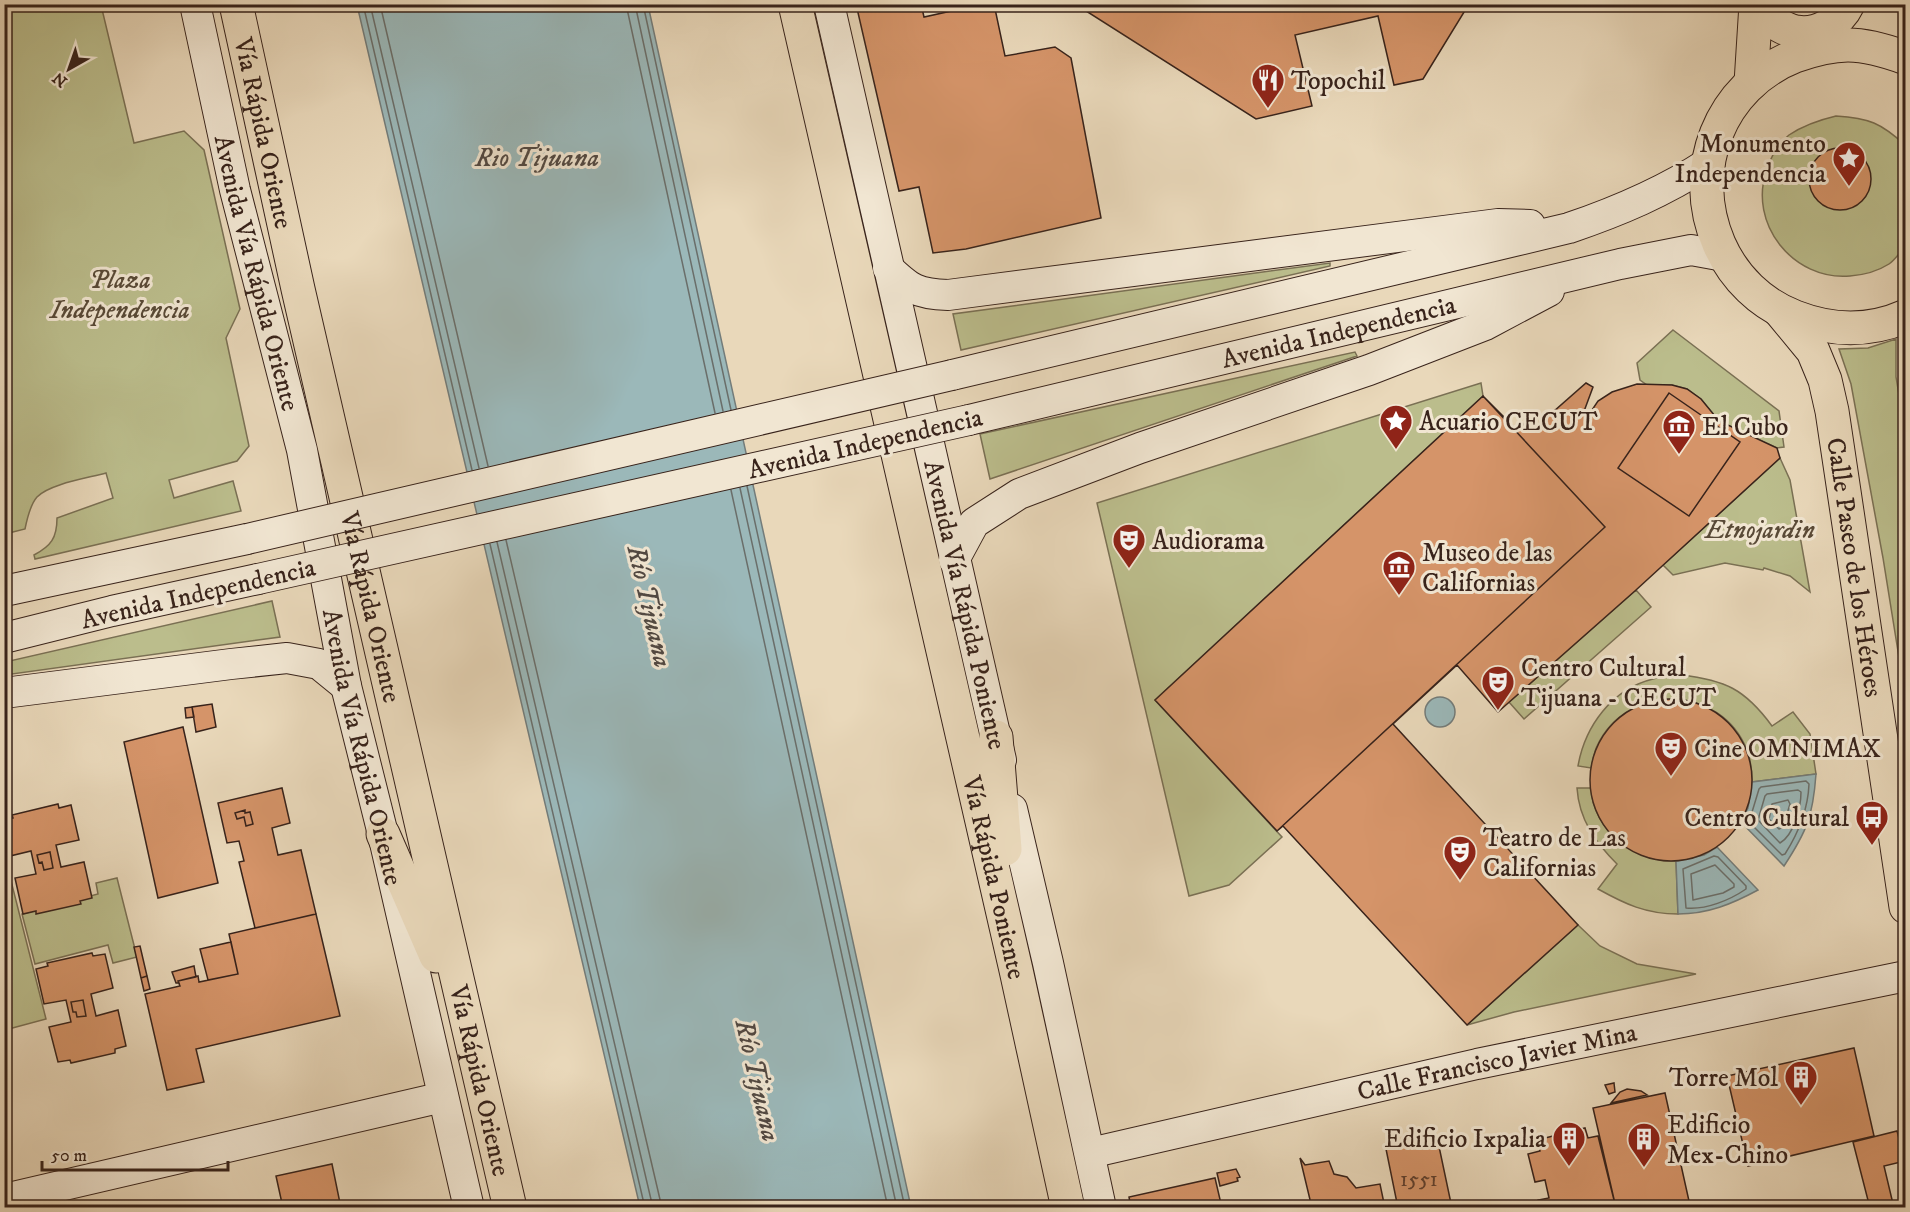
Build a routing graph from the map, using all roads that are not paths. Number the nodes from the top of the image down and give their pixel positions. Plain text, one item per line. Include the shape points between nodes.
1 (195, 4) edge
2 (236, 4) edge
3 (795, 4) edge
4 (829, 4) edge
5 (1848, 4) edge
6 (1860, 4) edge
7 (1757, 8) edge
8 (1894, 54) edge
9 (1751, 83) junction
10 (1708, 163) junction
11 (1569, 228) junction
12 (1724, 256) junction
13 (888, 268) junction
14 (1589, 270) junction
15 (1780, 311) junction
16 (1905, 316) edge
17 (954, 560) junction
18 (4, 591) edge
19 (4, 638) edge
20 (346, 686) junction
21 (4, 693) edge
22 (996, 737) junction
23 (383, 834) junction
24 (1905, 907) edge
25 (1016, 970) junction
26 (1905, 976) edge
27 (470, 1036) junction
28 (443, 1097) junction
29 (1090, 1153) junction
30 (4, 1199) edge
31 (469, 1208) edge
32 (510, 1208) edge
33 (1068, 1208) edge
34 (1101, 1208) edge

1 - 20 main road, Avenida Vía Rápida Oriente via 235,190 302,450
2 - 27 main road, Vía Rápida Oriente
3 - 25 main road, Vía Rápida Poniente
4 - 13 main road, Avenida Vía Rápida Poniente
5 - 7 main road via 1831,25 1816,32 1795,32
6 - 8 main road
7 - 9 main road
8 - 9 main road via 1848,45 1813,49 1779,62
9 - 10 main road via 1731,106 1716,133
10 - 11 main road, Avenida Independencia via 1652,196
10 - 12 main road via 1706,195 1712,227
11 - 13 main road via 1498,224 948,296 913,290
11 - 18 main road, Avenida Independencia, bridge via 247,540
12 - 14 main road, Avenida Independencia via 1691,250
12 - 15 main road via 1758,297
13 - 17 main road, Avenida Vía Rápida Poniente
14 - 17 main road via 1485,325 1019,494 974,524
14 - 19 main road, Avenida Independencia, bridge via 969,420
15 - 16 main road via 1815,325 1853,329
15 - 24 main road, Calle Paseo de los Héroes via 1813,351 1832,411
17 - 22 main road, Avenida Vía Rápida Poniente
20 - 21 main road via 319,664 287,658
20 - 23 main road, Avenida Vía Rápida Oriente
22 - 25 main road
22 - 29 main road, Avenida Vía Rápida Poniente
23 - 27 main road
23 - 28 main road, Avenida Vía Rápida Oriente
25 - 33 main road, Vía Rápida Poniente
26 - 29 main road, Calle Francisco Javier Mina via 1477,1064
27 - 32 main road, Vía Rápida Oriente
28 - 30 main road
28 - 31 main road, Avenida Vía Rápida Oriente
29 - 34 main road, Avenida Vía Rápida Poniente

